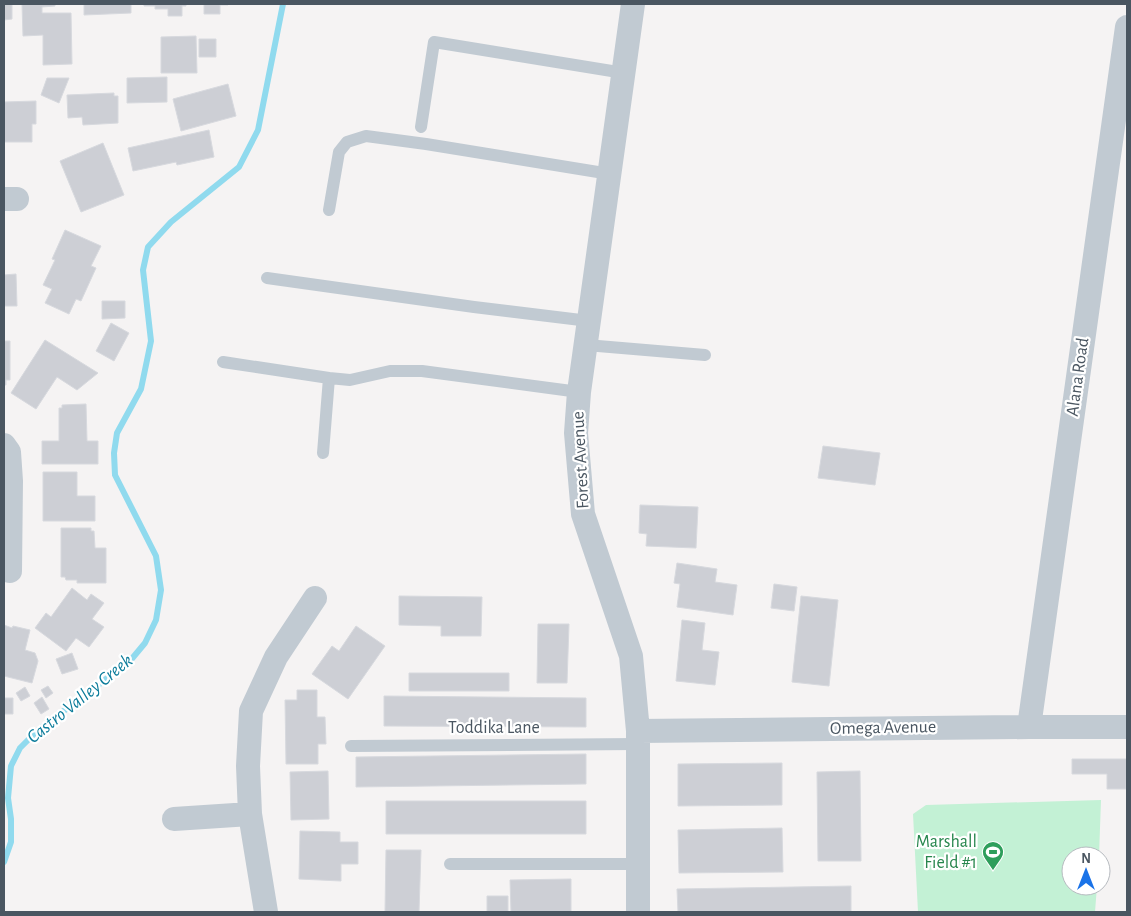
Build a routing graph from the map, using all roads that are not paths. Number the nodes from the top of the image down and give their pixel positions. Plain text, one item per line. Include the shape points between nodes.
1 (633, 4) edge
2 (1127, 27) edge
3 (624, 73) junction
4 (420, 127) dead end
5 (610, 174) junction
6 (330, 210) dead end
7 (267, 278) dead end
8 (589, 320) junction
9 (586, 345) junction
10 (705, 356) dead end
11 (223, 362) dead end
12 (330, 378) junction
13 (579, 392) junction
14 (4, 445) edge
15 (323, 453) dead end
16 (10, 571) dead end
17 (315, 598) dead end
18 (1029, 727) junction
19 (1127, 727) edge
20 (638, 737) junction
21 (351, 746) dead end
22 (250, 814) junction
23 (174, 819) dead end
24 (450, 864) dead end
25 (638, 864) junction
26 (266, 912) edge
27 (638, 912) edge

1 - 3 street, Forest Avenue
2 - 18 street, Alana Road
3 - 4 lane via 434,42
3 - 5 street, Forest Avenue
5 - 6 lane via 366,136 347,142 339,152
5 - 8 street, Forest Avenue
7 - 8 lane
8 - 9 street, Forest Avenue
9 - 10 lane
9 - 13 street, Forest Avenue
11 - 12 lane
12 - 13 lane via 350,380 390,371 422,371
12 - 15 lane
13 - 20 street, Forest Avenue via 576,433 583,514 631,656
14 - 16 street via 9,452 11,480
17 - 22 street via 276,657 251,711
18 - 19 street, Omega Avenue
18 - 20 street, Omega Avenue
20 - 21 lane, Toddika Lane
20 - 25 street, Forest Avenue
22 - 23 street
22 - 26 street
24 - 25 lane
25 - 27 street, Forest Avenue

